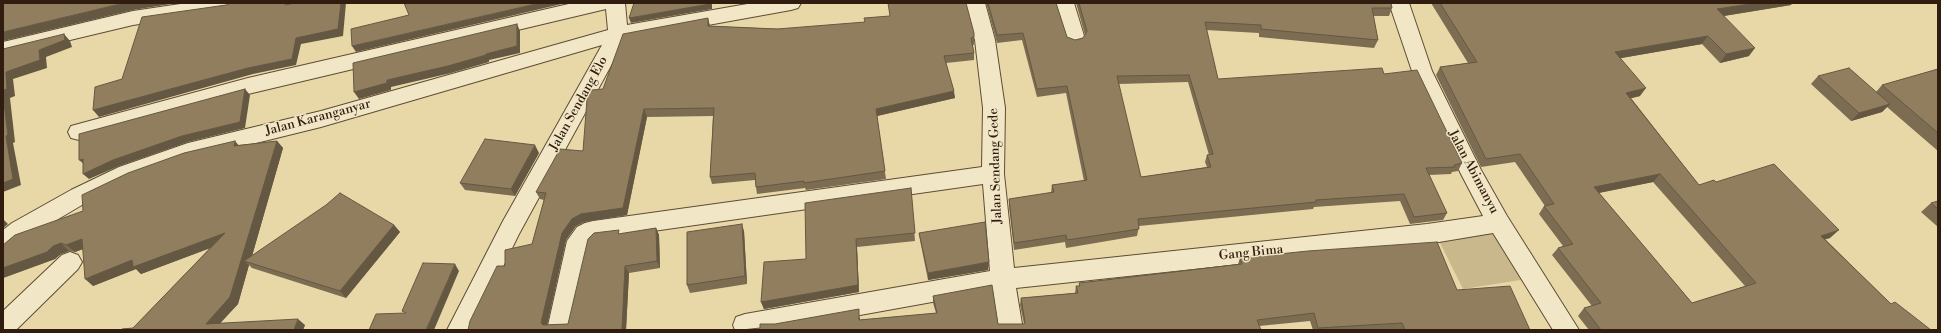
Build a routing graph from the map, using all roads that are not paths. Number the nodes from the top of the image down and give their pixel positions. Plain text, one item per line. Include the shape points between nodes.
1 (231, 3) edge
2 (602, 3) edge
3 (615, 3) edge
4 (790, 3) edge
5 (975, 3) edge
6 (1064, 3) edge
7 (1399, 3) edge
8 (618, 34) junction
9 (1075, 38) edge
10 (3, 49) edge
11 (79, 132) edge
12 (994, 174) junction
13 (1499, 223) junction
14 (3, 244) edge
15 (70, 262) dead end
16 (1003, 279) junction
17 (745, 325) dead end
18 (3, 328) edge
19 (459, 330) edge
20 (559, 330) edge
21 (1011, 330) edge
22 (1567, 330) edge

1 - 10 street via 133,18
2 - 11 street via 248,86
3 - 8 street
4 - 8 street
5 - 12 street, Jalan Sendang Gede via 985,40 994,108
6 - 9 street
7 - 13 street, Jalan Abimanyu via 1422,71
8 - 14 street, Jalan Karanganyar via 321,119 188,151 127,173 79,196 20,230
8 - 19 street, Jalan Sendang Elo via 511,228
12 - 16 street, Jalan Sendang Gede
12 - 20 street via 593,230 579,241
13 - 16 street, Gang Bima via 1427,234
13 - 22 street, Jalan Abimanyu
15 - 18 street
16 - 17 street, Gang Bima
16 - 21 street, Jalan Sendang Gede

